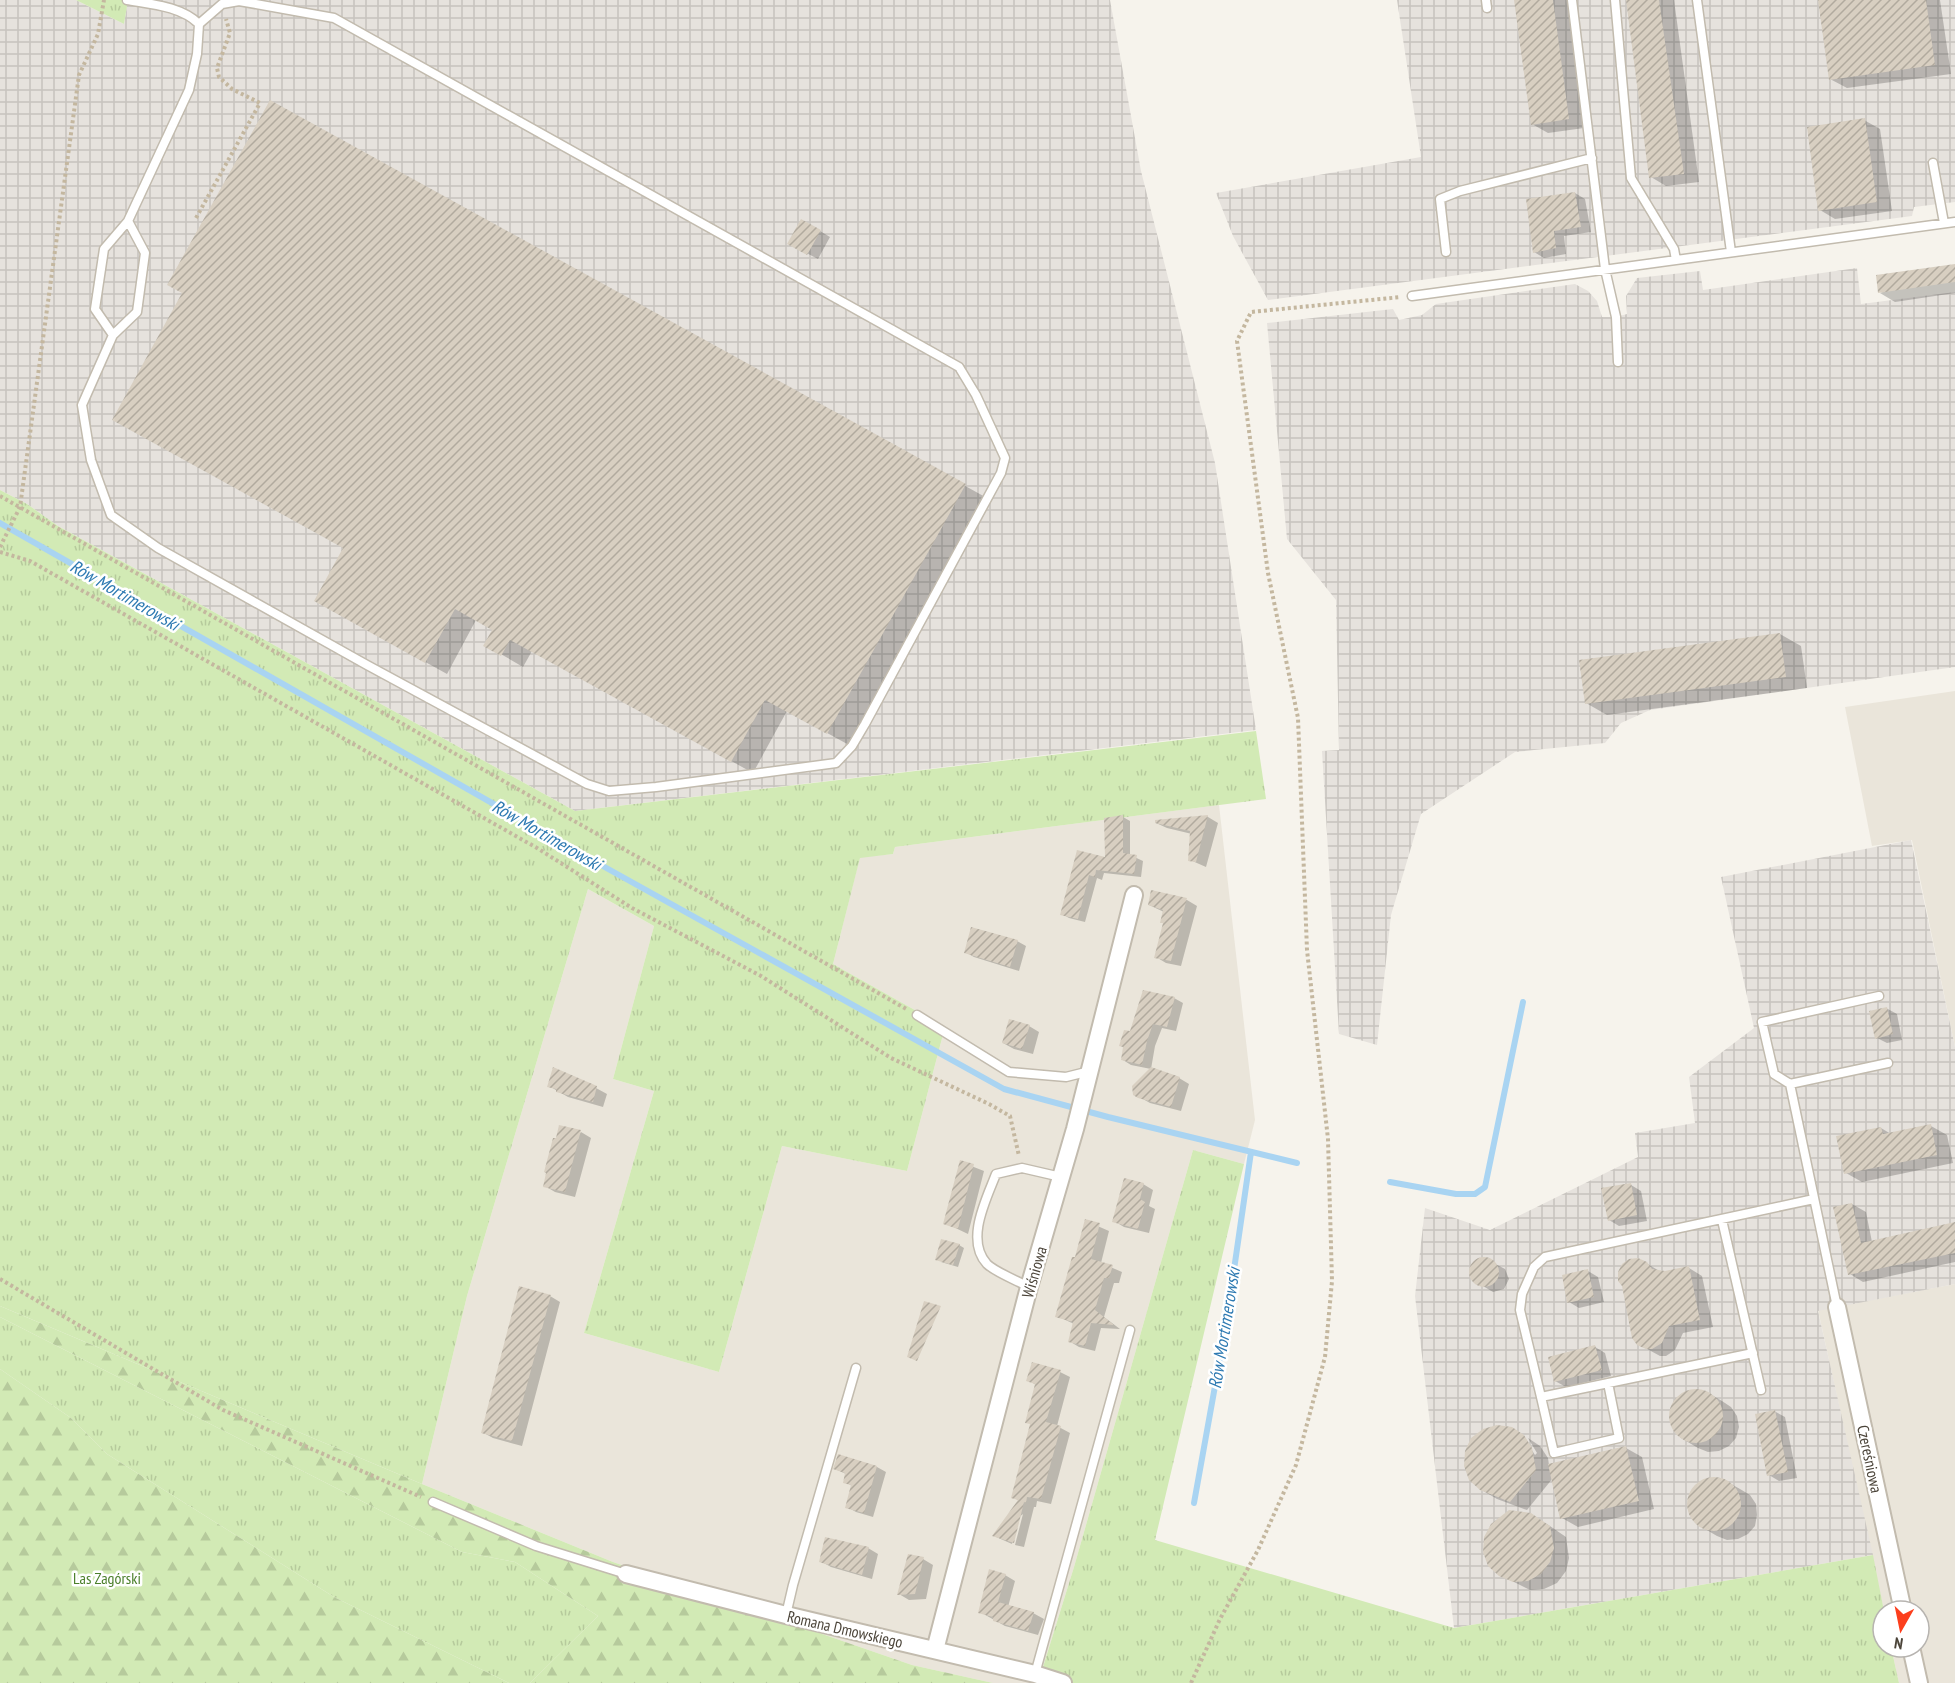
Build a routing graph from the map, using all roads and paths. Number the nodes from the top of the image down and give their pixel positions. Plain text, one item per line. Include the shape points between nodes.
1 (104, 0) edge
2 (127, 0) edge
3 (1572, 0) edge
4 (1615, 0) edge
5 (1697, 0) edge
6 (222, 4) junction
7 (199, 24) junction
8 (1592, 158) junction
9 (1933, 163) dead end
10 (196, 218) dead end
11 (128, 221) junction
12 (1955, 222) edge
13 (1944, 223) junction
14 (1446, 252) dead end
15 (1731, 252) junction
16 (1676, 260) junction
17 (1605, 269) junction
18 (1412, 296) joint
19 (113, 335) junction
20 (1618, 362) dead end
21 (0, 496) edge
22 (20, 507) junction
23 (1, 546) edge
24 (0, 552) edge
25 (1134, 895) dead end
26 (1879, 996) dead end
27 (917, 1015) joint
28 (1888, 1063) dead end
29 (1090, 1071) junction
30 (1790, 1084) junction
31 (1022, 1168) junction
32 (1061, 1177) junction
33 (1814, 1199) junction
34 (1722, 1220) junction
35 (0, 1279) edge
36 (1029, 1287) junction
37 (1837, 1307) joint
38 (1130, 1330) dead end
39 (1753, 1353) junction
40 (856, 1368) dead end
41 (1608, 1383) junction
42 (1761, 1390) dead end
43 (1541, 1397) junction
44 (433, 1502) joint
45 (626, 1574) joint
46 (1900, 1599) edge
47 (786, 1615) junction
48 (935, 1650) junction
49 (1914, 1659) edge
50 (1035, 1674) junction
51 (1063, 1683) edge
52 (1191, 1683) edge
53 (1919, 1683) edge

1 - 22 path via 98,34 79,75
2 - 7 lane via 166,6
3 - 8 lane
4 - 16 lane via 1631,178 1674,249
5 - 15 lane
6 - 7 lane
6 - 10 path via 230,33 217,68 219,77 232,89 260,103
6 - 19 lane via 239,1 334,18 959,368 1005,458 865,724 836,763 609,791 587,784 367,665 158,548 111,515 91,460 82,405
7 - 11 lane via 189,90
8 - 14 lane via 1460,190 1440,199
8 - 17 lane
9 - 13 lane
11 - 19 lane via 145,253 137,312
11 - 19 lane via 104,249 95,309
12 - 13 lane
13 - 15 lane
15 - 16 lane
16 - 17 lane
17 - 18 lane
17 - 20 lane via 1616,317
18 - 52 path via 1251,312 1237,341 1268,573 1298,718 1307,951 1328,1139 1332,1281 1325,1357 1296,1465
21 - 22 path
22 - 23 path
22 - 27 path
24 - 31 path via 30,561 537,848 632,908 761,976 891,1058 1010,1116
25 - 29 street, Wiśniowa
26 - 30 lane via 1762,1022 1774,1074
27 - 29 lane via 1009,1072 1066,1077
28 - 30 lane
29 - 32 street, Wiśniowa
30 - 33 lane
31 - 32 lane
31 - 36 lane via 996,1174 981,1214 976,1246 988,1265
32 - 36 street, Wiśniowa
33 - 34 lane
33 - 37 lane
34 - 39 lane
34 - 43 lane via 1545,1257 1534,1267 1522,1294 1520,1310
35 - 44 path via 223,1410
36 - 48 street, Wiśniowa
37 - 46 street, Czereśniowa
38 - 50 lane
39 - 41 lane
39 - 42 lane
40 - 47 lane
41 - 43 lane
41 - 43 lane via 1619,1438 1554,1454
44 - 45 lane via 536,1546
45 - 47 street, Romana Dmowskiego
47 - 48 street, Romana Dmowskiego
48 - 50 street, Romana Dmowskiego
49 - 53 street
50 - 51 street, Romana Dmowskiego

